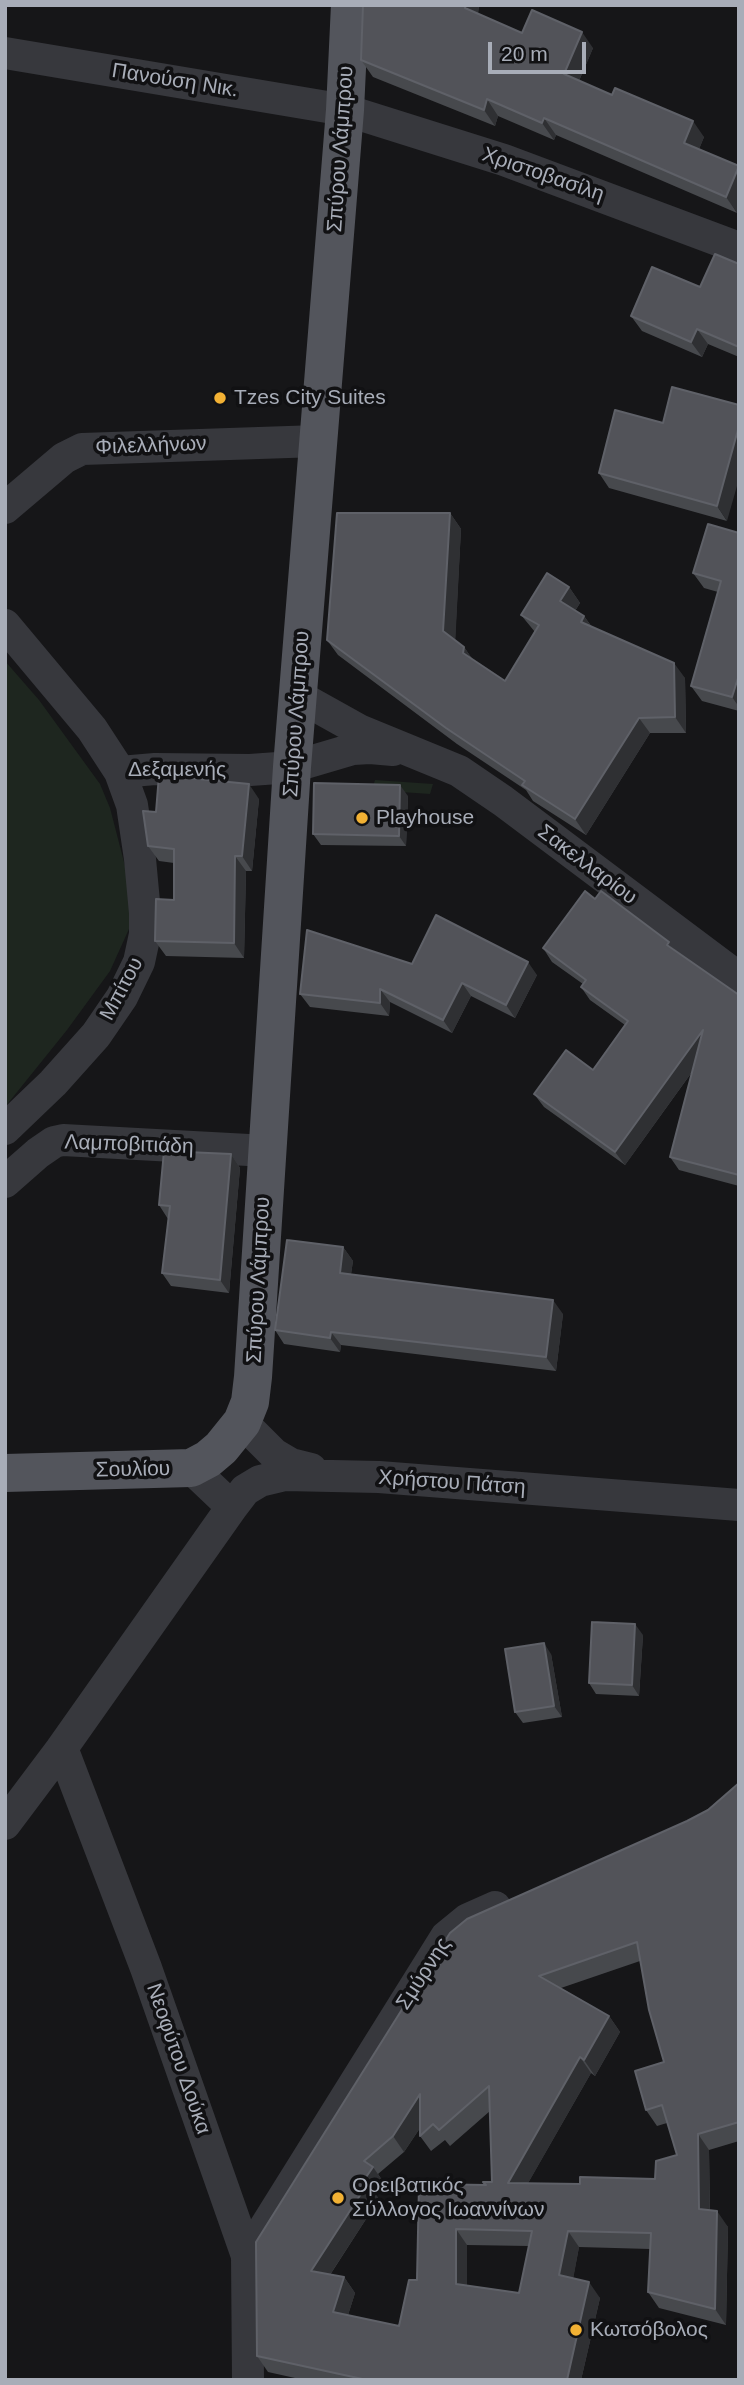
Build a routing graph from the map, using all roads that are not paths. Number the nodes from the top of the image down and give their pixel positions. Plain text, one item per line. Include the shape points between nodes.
1 (351, 5) edge
2 (5, 52) edge
3 (345, 110) junction
4 (739, 248) edge
5 (318, 442) junction
6 (5, 508) edge
7 (5, 625) edge
8 (298, 696) junction
9 (432, 758) junction
10 (292, 767) junction
11 (120, 772) junction
12 (739, 978) edge
13 (5, 1129) edge
14 (267, 1151) junction
15 (5, 1182) edge
16 (242, 1422) junction
17 (191, 1468) junction
18 (5, 1473) edge
19 (379, 1477) junction
20 (739, 1505) edge
21 (232, 1507) junction
22 (62, 1748) junction
23 (5, 1824) edge
24 (517, 1897) edge
25 (247, 2256) junction
26 (248, 2380) edge

1 - 3 main road, Σπύρου Λάμπρου
2 - 3 street, Πανούση Νικ.
3 - 4 street, Χριστοβασίλη via 503,160
3 - 5 main road, Σπύρου Λάμπρου
5 - 6 street, Φιλελλήνων via 82,449 64,458
5 - 8 main road, Σπύρου Λάμπρου
7 - 11 street, Δεξαμενής via 85,721
8 - 9 street, Σακελλαρίου via 359,730
8 - 10 main road, Σπύρου Λάμπρου
9 - 10 street, Σακελλαρίου via 362,748
9 - 12 street, Σακελλαρίου via 503,801
10 - 11 street, Δεξαμενής
10 - 14 main road, Σπύρου Λάμπρου
11 - 13 street, Μπίτου via 132,805 140,859 145,923 139,962 96,1035
14 - 15 street, Λαμποβιτιάδη via 63,1139 38,1153
14 - 16 main road, Σπύρου Λάμπρου via 253,1377
16 - 17 main road, Σουλίου via 215,1453
16 - 19 street via 291,1464
17 - 18 main road, Σουλίου
17 - 21 street
19 - 20 street, Χρήστου Πάτση
19 - 21 street, Χρήστου Πάτση via 279,1475 253,1485
21 - 22 street
22 - 23 street
22 - 25 street, Νεοφύτου Δούκα via 146,1968
24 - 25 street, Σμύρνης via 468,1919 446,1937
25 - 26 street, Νεοφύτου Δούκα

